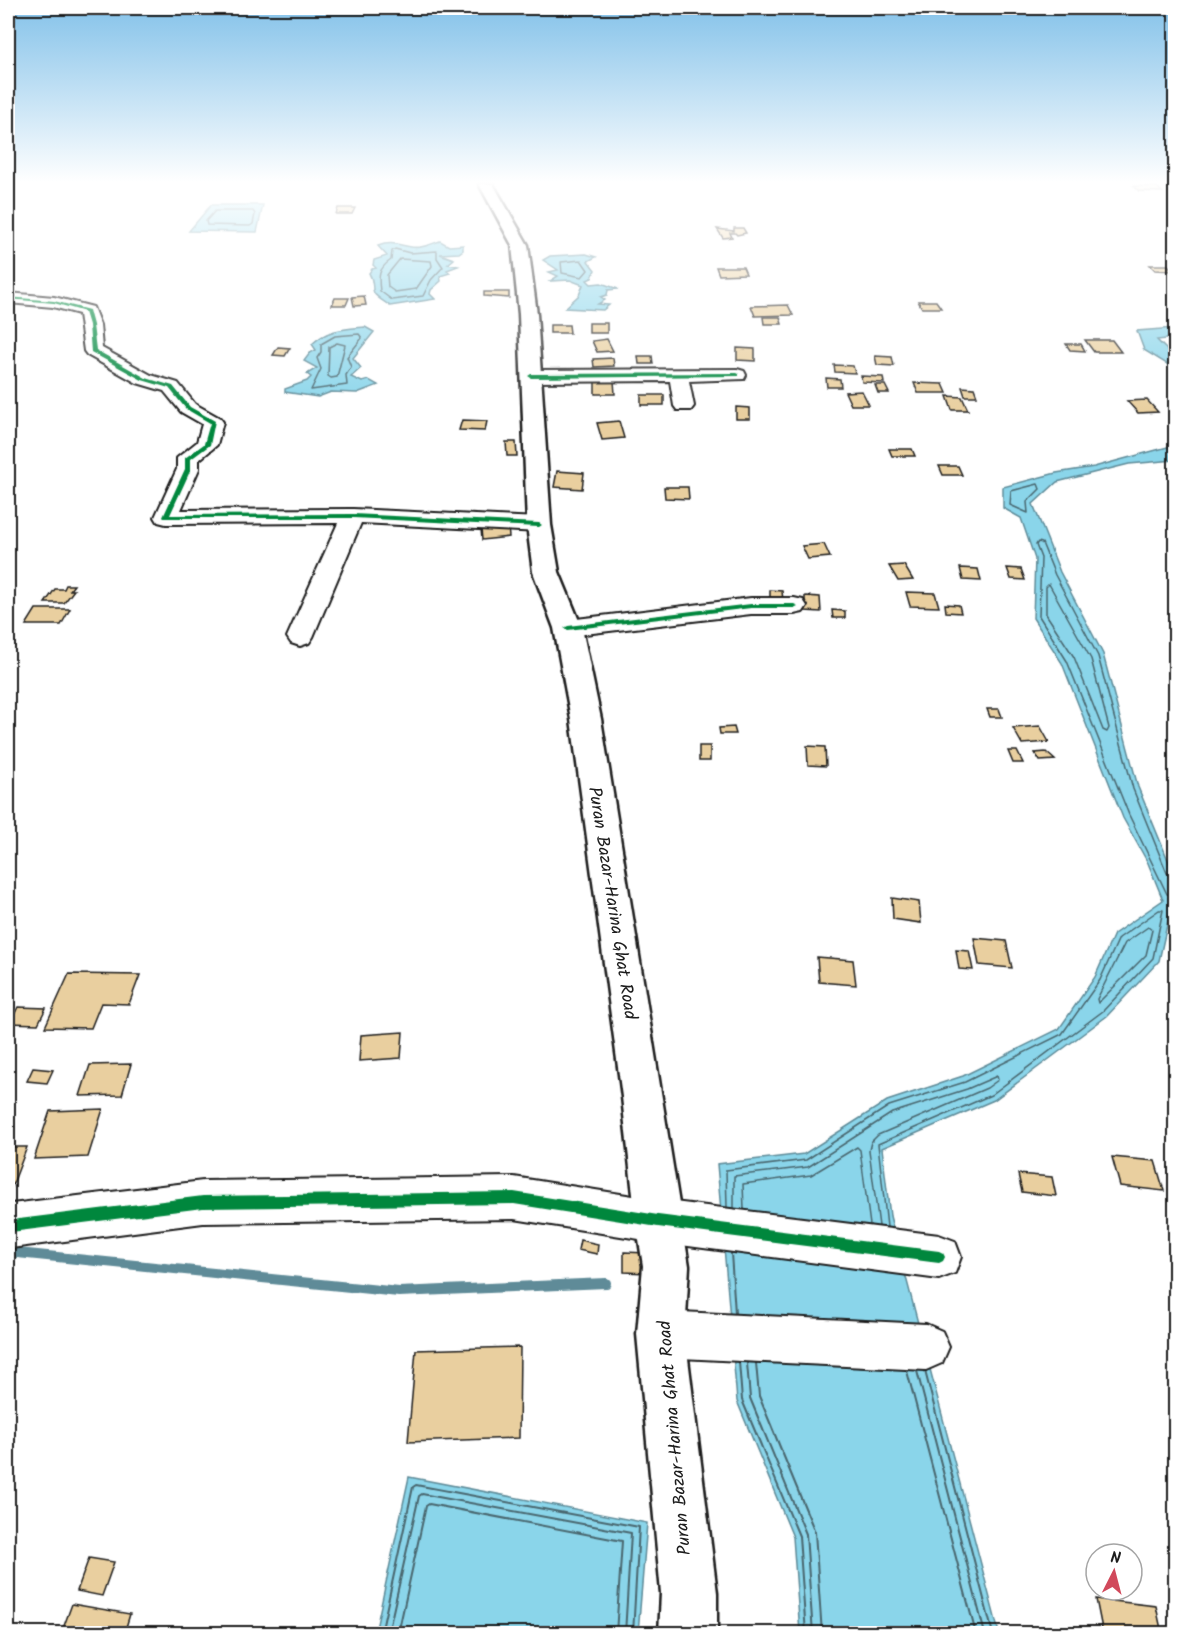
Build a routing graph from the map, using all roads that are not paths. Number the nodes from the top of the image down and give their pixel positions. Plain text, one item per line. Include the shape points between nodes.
1 (522, 261) edge
2 (8, 298) edge
3 (679, 375) junction
4 (737, 375) dead end
5 (531, 376) junction
6 (684, 406) dead end
7 (353, 516) junction
8 (539, 525) junction
9 (794, 606) dead end
10 (568, 628) junction
11 (300, 637) dead end
12 (658, 1221) junction
13 (11, 1226) dead end
14 (939, 1257) dead end
15 (661, 1334) junction
16 (926, 1347) dead end
17 (688, 1634) edge

1 - 5 main road, Puran Bazar-Harina Ghat Road
2 - 7 street via 54,302 87,311 93,351 144,379 171,387 188,408 213,422 207,445 188,458 188,469 166,518
3 - 4 street
3 - 5 street
3 - 6 street
5 - 8 main road, Puran Bazar-Harina Ghat Road
7 - 8 street
7 - 11 street
8 - 10 main road, Puran Bazar-Harina Ghat Road via 546,572
9 - 10 street via 752,606
10 - 12 main road, Puran Bazar-Harina Ghat Road via 586,719
12 - 13 street via 514,1198 203,1202
12 - 14 street
12 - 15 main road, Puran Bazar-Harina Ghat Road via 666,1266
15 - 16 street
15 - 17 main road, Puran Bazar-Harina Ghat Road via 689,1593

